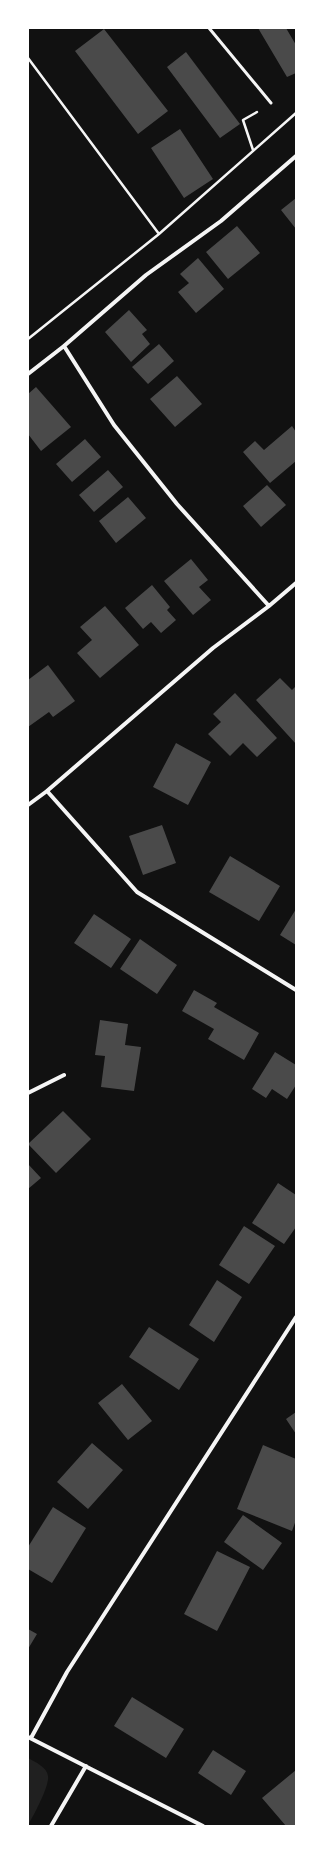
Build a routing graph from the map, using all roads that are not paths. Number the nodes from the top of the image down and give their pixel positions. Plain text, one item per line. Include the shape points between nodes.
1 (209, 28) edge
2 (271, 103) road end
3 (296, 156) edge
4 (64, 346) junction
5 (28, 374) edge
6 (296, 583) edge
7 (269, 606) junction
8 (47, 791) junction
9 (28, 805) edge
10 (296, 990) edge
11 (64, 1075) dead end
12 (28, 1093) edge
13 (296, 1317) edge
14 (29, 1738) edge
15 (86, 1766) junction
16 (51, 1826) edge
17 (203, 1826) edge

1 - 2 lane
3 - 4 street via 221,221 146,275
4 - 5 street
4 - 7 street via 114,426 177,504
6 - 7 street
7 - 8 street via 214,648
8 - 9 street
8 - 10 street via 137,892
11 - 12 street
13 - 14 street via 67,1672
14 - 15 street
15 - 16 street
15 - 17 street

